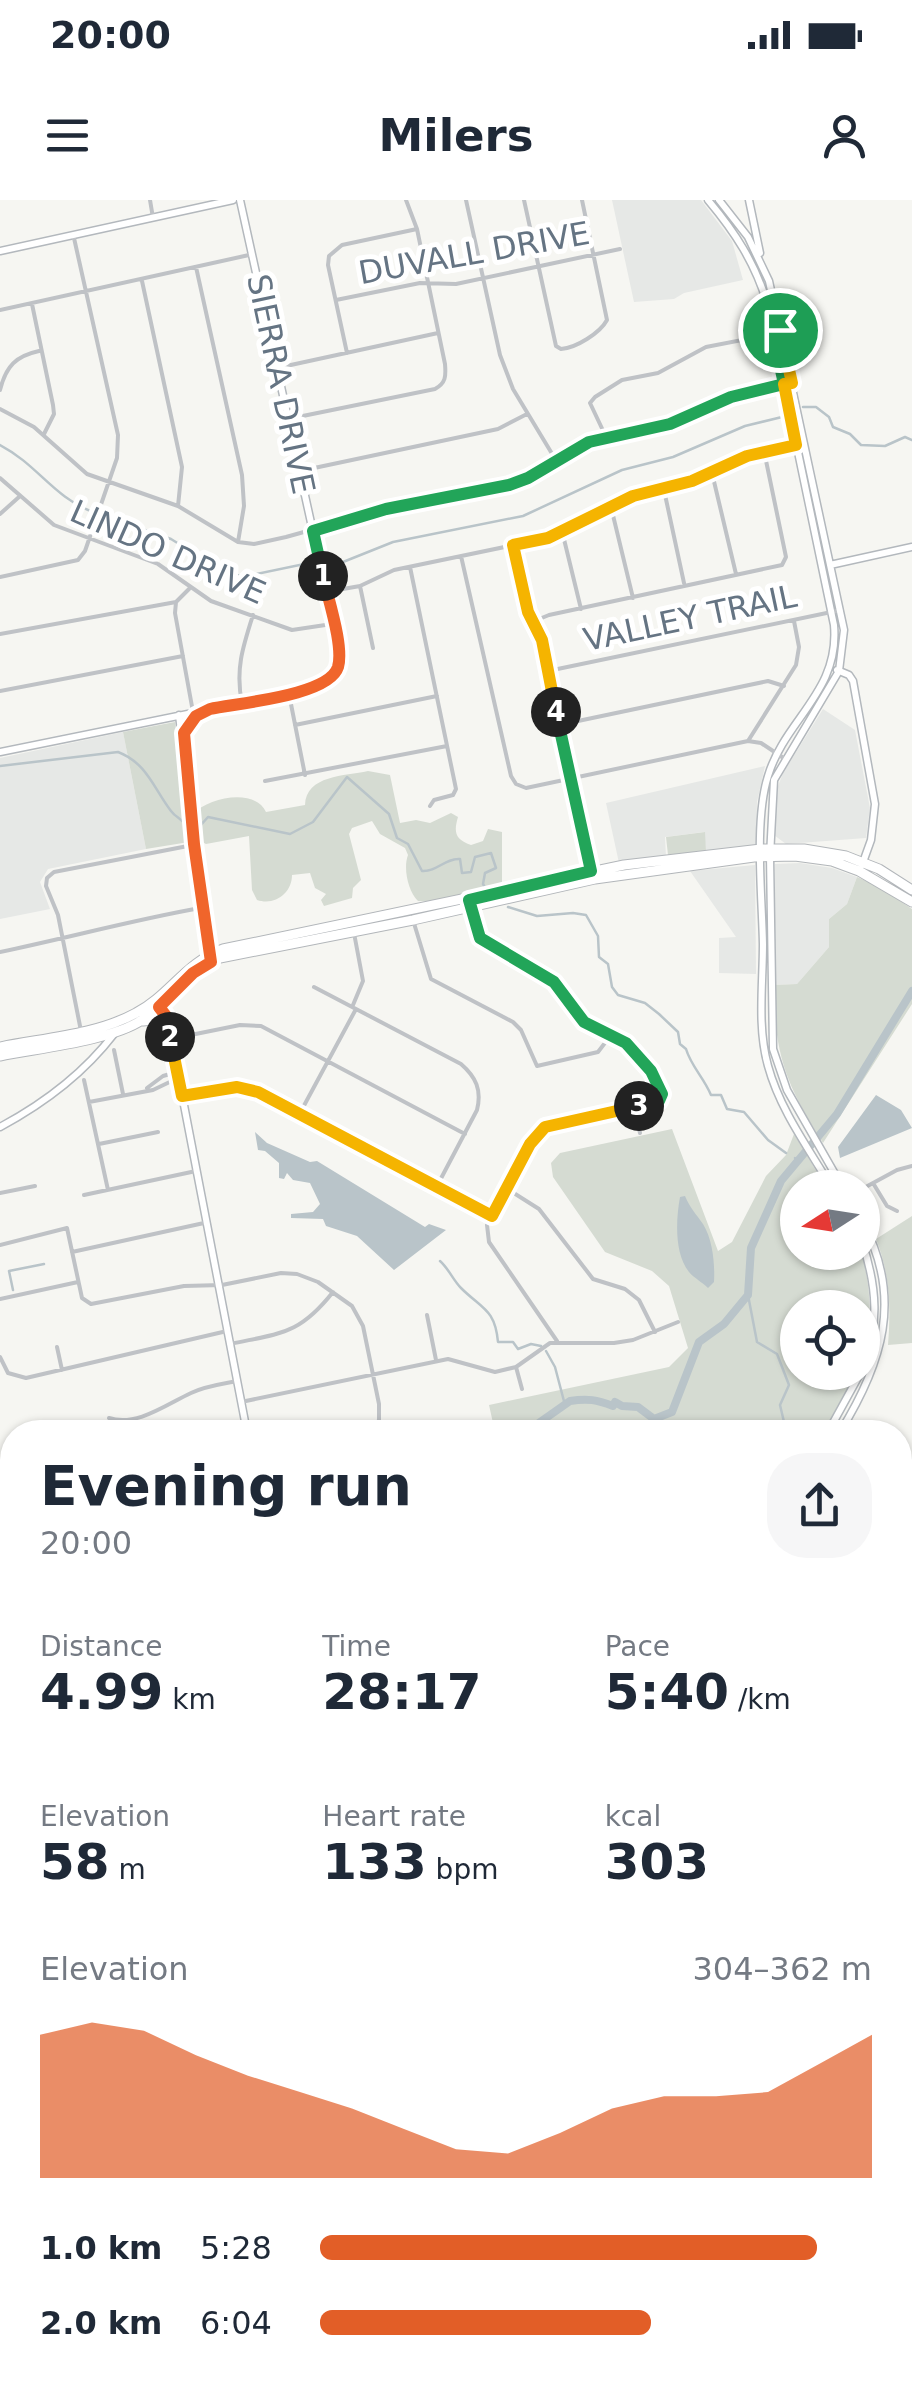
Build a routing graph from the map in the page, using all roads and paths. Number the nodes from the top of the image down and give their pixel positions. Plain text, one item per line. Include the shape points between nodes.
1 (150, 200) edge
2 (237, 200) edge
3 (406, 200) edge
4 (466, 200) edge
5 (524, 200) edge
6 (582, 200) edge
7 (708, 200) edge
8 (719, 200) edge
9 (749, 200) edge
10 (752, 216) junction
11 (154, 218) junction
12 (416, 229) junction
13 (74, 235) junction
14 (748, 238) junction
15 (0, 249) edge
16 (744, 249) junction
17 (620, 250) dead end
18 (252, 255) junction
19 (593, 255) junction
20 (761, 261) junction
21 (538, 266) junction
22 (196, 267) junction
23 (761, 272) junction
24 (483, 278) junction
25 (142, 279) junction
26 (428, 283) junction
27 (87, 292) junction
28 (336, 300) junction
29 (32, 303) junction
30 (0, 310) edge
31 (777, 332) junction
32 (438, 334) junction
33 (42, 350) junction
34 (347, 353) junction
35 (277, 368) junction
36 (788, 384) junction
37 (0, 390) edge
38 (0, 409) edge
39 (526, 414) junction
40 (288, 419) junction
41 (44, 434) junction
42 (606, 439) junction
43 (801, 444) junction
44 (764, 452) junction
45 (557, 462) junction
46 (300, 471) junction
47 (712, 473) junction
48 (0, 478) edge
49 (109, 483) junction
50 (664, 490) junction
51 (20, 496) junction
52 (178, 506) junction
53 (610, 507) junction
54 (0, 514) edge
55 (313, 531) junction
56 (562, 531) junction
57 (89, 540) junction
58 (238, 542) junction
59 (513, 545) junction
60 (912, 547) edge
61 (462, 556) junction
62 (410, 566) junction
63 (826, 566) junction
64 (736, 574) junction
65 (0, 577) edge
66 (684, 584) junction
67 (360, 586) junction
68 (190, 587) junction
69 (326, 592) junction
70 (633, 598) junction
71 (176, 602) junction
72 (582, 609) junction
73 (836, 611) junction
74 (253, 615) junction
75 (793, 619) junction
76 (532, 622) junction
77 (333, 624) junction
78 (0, 634) edge
79 (373, 648) dead end
80 (183, 656) junction
81 (830, 668) junction
82 (548, 671) junction
83 (839, 671) junction
84 (784, 686) junction
85 (0, 692) edge
86 (288, 694) junction
87 (436, 696) junction
88 (242, 702) junction
89 (210, 709) junction
90 (193, 712) junction
91 (179, 715) junction
92 (295, 724) junction
93 (559, 725) junction
94 (748, 741) junction
95 (182, 742) junction
96 (447, 746) junction
97 (0, 752) edge
98 (781, 757) junction
99 (305, 775) junction
100 (571, 778) junction
101 (266, 781) dead end
102 (430, 806) dead end
103 (194, 844) junction
104 (766, 852) junction
105 (711, 854) junction
106 (688, 865) junction
107 (861, 866) junction
108 (593, 875) junction
109 (912, 890) edge
110 (912, 902) edge
111 (470, 904) junction
112 (202, 908) junction
113 (394, 920) junction
114 (412, 920) junction
115 (353, 928) junction
116 (63, 940) junction
117 (0, 952) edge
118 (209, 959) junction
119 (314, 987) dead end
120 (156, 1004) junction
121 (354, 1008) junction
122 (137, 1018) junction
123 (117, 1031) junction
124 (170, 1034) junction
125 (81, 1035) junction
126 (611, 1035) junction
127 (99, 1036) junction
128 (34, 1044) junction
129 (0, 1047) edge
130 (104, 1048) junction
131 (114, 1050) dead end
132 (0, 1056) edge
133 (327, 1061) junction
134 (178, 1075) junction
135 (84, 1080) dead end
136 (123, 1094) junction
137 (182, 1096) junction
138 (89, 1102) junction
139 (634, 1107) junction
140 (300, 1113) junction
141 (0, 1127) edge
142 (158, 1132) dead end
143 (465, 1134) junction
144 (640, 1134) dead end
145 (98, 1144) junction
146 (912, 1166) edge
147 (827, 1170) edge
148 (196, 1171) junction
149 (880, 1180) edge
150 (35, 1186) dead end
151 (437, 1186) junction
152 (506, 1188) junction
153 (108, 1190) junction
154 (0, 1193) edge
155 (84, 1195) dead end
156 (880, 1195) edge
157 (897, 1211) dead end
158 (492, 1216) junction
159 (206, 1223) junction
160 (0, 1244) edge
161 (72, 1252) junction
162 (880, 1264) edge
163 (78, 1282) junction
164 (218, 1285) junction
165 (333, 1292) junction
166 (0, 1299) edge
167 (427, 1316) dead end
168 (678, 1322) dead end
169 (227, 1331) junction
170 (655, 1332) junction
171 (558, 1341) junction
172 (880, 1341) edge
173 (230, 1344) junction
174 (57, 1347) dead end
175 (0, 1357) edge
176 (436, 1361) junction
177 (516, 1367) junction
178 (62, 1370) junction
179 (374, 1374) junction
180 (238, 1381) junction
181 (522, 1390) dead end
182 (853, 1390) edge
183 (865, 1390) edge
184 (241, 1402) junction
185 (109, 1418) dead end
186 (245, 1420) edge
187 (376, 1420) edge
188 (839, 1420) edge
189 (842, 1420) edge

1 - 11 street
2 - 11 main road
2 - 18 main road, SIERRA DRIVE
3 - 12 street
4 - 24 street
5 - 21 street
6 - 19 street
7 - 16 main road
8 - 14 main road
9 - 10 main road
10 - 14 main road
10 - 20 main road
11 - 13 main road
12 - 26 street
12 - 28 street via 333,250 328,265
13 - 15 main road
13 - 27 street
14 - 16 main road
14 - 20 main road
16 - 23 main road
17 - 19 street, DUVALL DRIVE
18 - 22 street
18 - 35 main road, SIERRA DRIVE
19 - 21 street, DUVALL DRIVE
19 - 21 street via 606,324 560,350
20 - 23 main road
21 - 24 street, DUVALL DRIVE
22 - 25 street
22 - 58 street via 242,475
23 - 31 main road
24 - 26 street, DUVALL DRIVE
24 - 39 street via 500,355
25 - 27 street
25 - 52 street via 182,467
26 - 28 street, DUVALL DRIVE
26 - 32 street
27 - 29 street
27 - 49 street via 118,435
28 - 34 street
29 - 30 street
29 - 33 street
31 - 36 main road
31 - 42 street via 706,347 606,390 590,404
32 - 34 street
32 - 40 street via 446,377 437,388
33 - 37 street via 11,364
33 - 41 street via 54,409
34 - 35 street
35 - 40 main road, SIERRA DRIVE
36 - 42 street
36 - 43 main road
38 - 41 street
39 - 45 street
39 - 46 street via 498,429
40 - 46 main road, SIERRA DRIVE
41 - 49 street via 87,474
42 - 45 street
43 - 44 street
43 - 63 main road
44 - 47 street
44 - 64 street via 785,561
45 - 55 street via 509,485
46 - 55 main road, SIERRA DRIVE
47 - 50 street
47 - 64 street
48 - 51 street, LINDO DRIVE
49 - 52 street
49 - 57 street
50 - 53 street
50 - 66 street
51 - 54 street
51 - 57 street, LINDO DRIVE via 54,526
52 - 58 street
53 - 56 street
53 - 70 street
55 - 58 street
55 - 69 main road, SIERRA DRIVE
56 - 59 street
56 - 72 street
57 - 65 street via 72,563
57 - 68 street, LINDO DRIVE via 158,564
59 - 61 street
59 - 76 street
60 - 63 main road
61 - 62 street
61 - 100 street via 511,776 526,788
62 - 67 street
62 - 87 street
63 - 73 main road
64 - 66 street
66 - 70 street
67 - 69 street
67 - 79 street
68 - 71 street
68 - 74 street, LINDO DRIVE via 211,602
69 - 77 main road, SIERRA DRIVE
70 - 72 street
71 - 78 street
71 - 80 street
72 - 76 street
73 - 75 street, VALLEY TRAIL
73 - 81 main road
73 - 83 main road via 844,641
74 - 77 street, LINDO DRIVE via 292,630
74 - 88 street via 240,656
75 - 82 street, VALLEY TRAIL
75 - 84 street via 800,647
76 - 82 street
77 - 86 main road, SIERRA DRIVE via 338,666 327,682
80 - 85 street
80 - 90 street
81 - 83 main road
81 - 98 main road
82 - 93 street
83 - 98 main road
83 - 107 main road via 853,681 875,804
84 - 93 street via 768,681
84 - 94 street
86 - 88 main road
86 - 92 street
87 - 92 street
87 - 96 street
88 - 89 main road
89 - 90 main road
89 - 95 main road via 187,724
90 - 91 main road
91 - 95 main road
91 - 97 main road
92 - 99 street
93 - 100 street
94 - 98 street
94 - 100 street
95 - 103 main road
96 - 99 street
96 - 102 street via 454,793
98 - 104 main road via 765,789
99 - 101 street
100 - 108 street
103 - 112 main road
103 - 116 street via 48,876
104 - 105 main road
104 - 106 main road
104 - 107 main road
104 - 147 main road via 773,1081
105 - 106 main road
105 - 108 main road
106 - 108 main road
107 - 109 main road
107 - 110 main road
108 - 111 main road
111 - 113 main road
111 - 114 main road
111 - 126 street via 484,942 554,982 584,1022
112 - 116 street
112 - 118 main road
113 - 114 main road
113 - 115 main road
114 - 126 street via 431,980 513,1022 534,1064 598,1052
115 - 118 main road
115 - 121 street via 364,981
116 - 117 street
116 - 125 street
118 - 120 main road
119 - 121 street
120 - 122 main road
120 - 124 main road
121 - 133 street
121 - 143 street via 471,1072 480,1096
122 - 123 main road
122 - 124 main road via 160,1018
122 - 125 main road
123 - 127 main road
123 - 130 main road
124 - 133 street via 250,1025
124 - 134 main road
125 - 127 main road
125 - 128 main road
126 - 139 street via 640,1056 662,1094
127 - 130 main road
128 - 129 main road
128 - 132 main road
130 - 141 main road via 44,1101
131 - 136 street
133 - 140 street
133 - 143 street
134 - 136 street
134 - 137 main road
135 - 138 street
136 - 138 street
137 - 140 street via 248,1088
137 - 148 main road
138 - 145 street
139 - 144 street
139 - 152 street via 545,1127
140 - 151 street
142 - 145 street
143 - 151 street
145 - 153 street
146 - 149 street
148 - 153 street
148 - 159 main road
150 - 154 street
151 - 158 street
152 - 158 street
152 - 170 street via 539,1209 592,1279 639,1300
153 - 155 street
156 - 157 street
158 - 171 street via 489,1242
159 - 161 street
159 - 164 main road
160 - 161 street via 68,1228
161 - 163 street
162 - 172 main road via 885,1302
163 - 164 street via 91,1304
163 - 166 street
164 - 165 street via 290,1273
164 - 169 main road
165 - 173 street via 294,1329
165 - 179 street via 356,1310
167 - 176 street
168 - 170 street
169 - 173 main road
169 - 178 street
170 - 171 street via 614,1343
171 - 177 street
173 - 180 main road
174 - 178 street
175 - 178 street via 18,1378
176 - 177 street via 494,1372
176 - 179 street
177 - 181 street
179 - 184 street
179 - 187 street
180 - 184 main road
180 - 185 street via 189,1393 164,1410
182 - 188 main road
183 - 189 main road
184 - 186 main road

